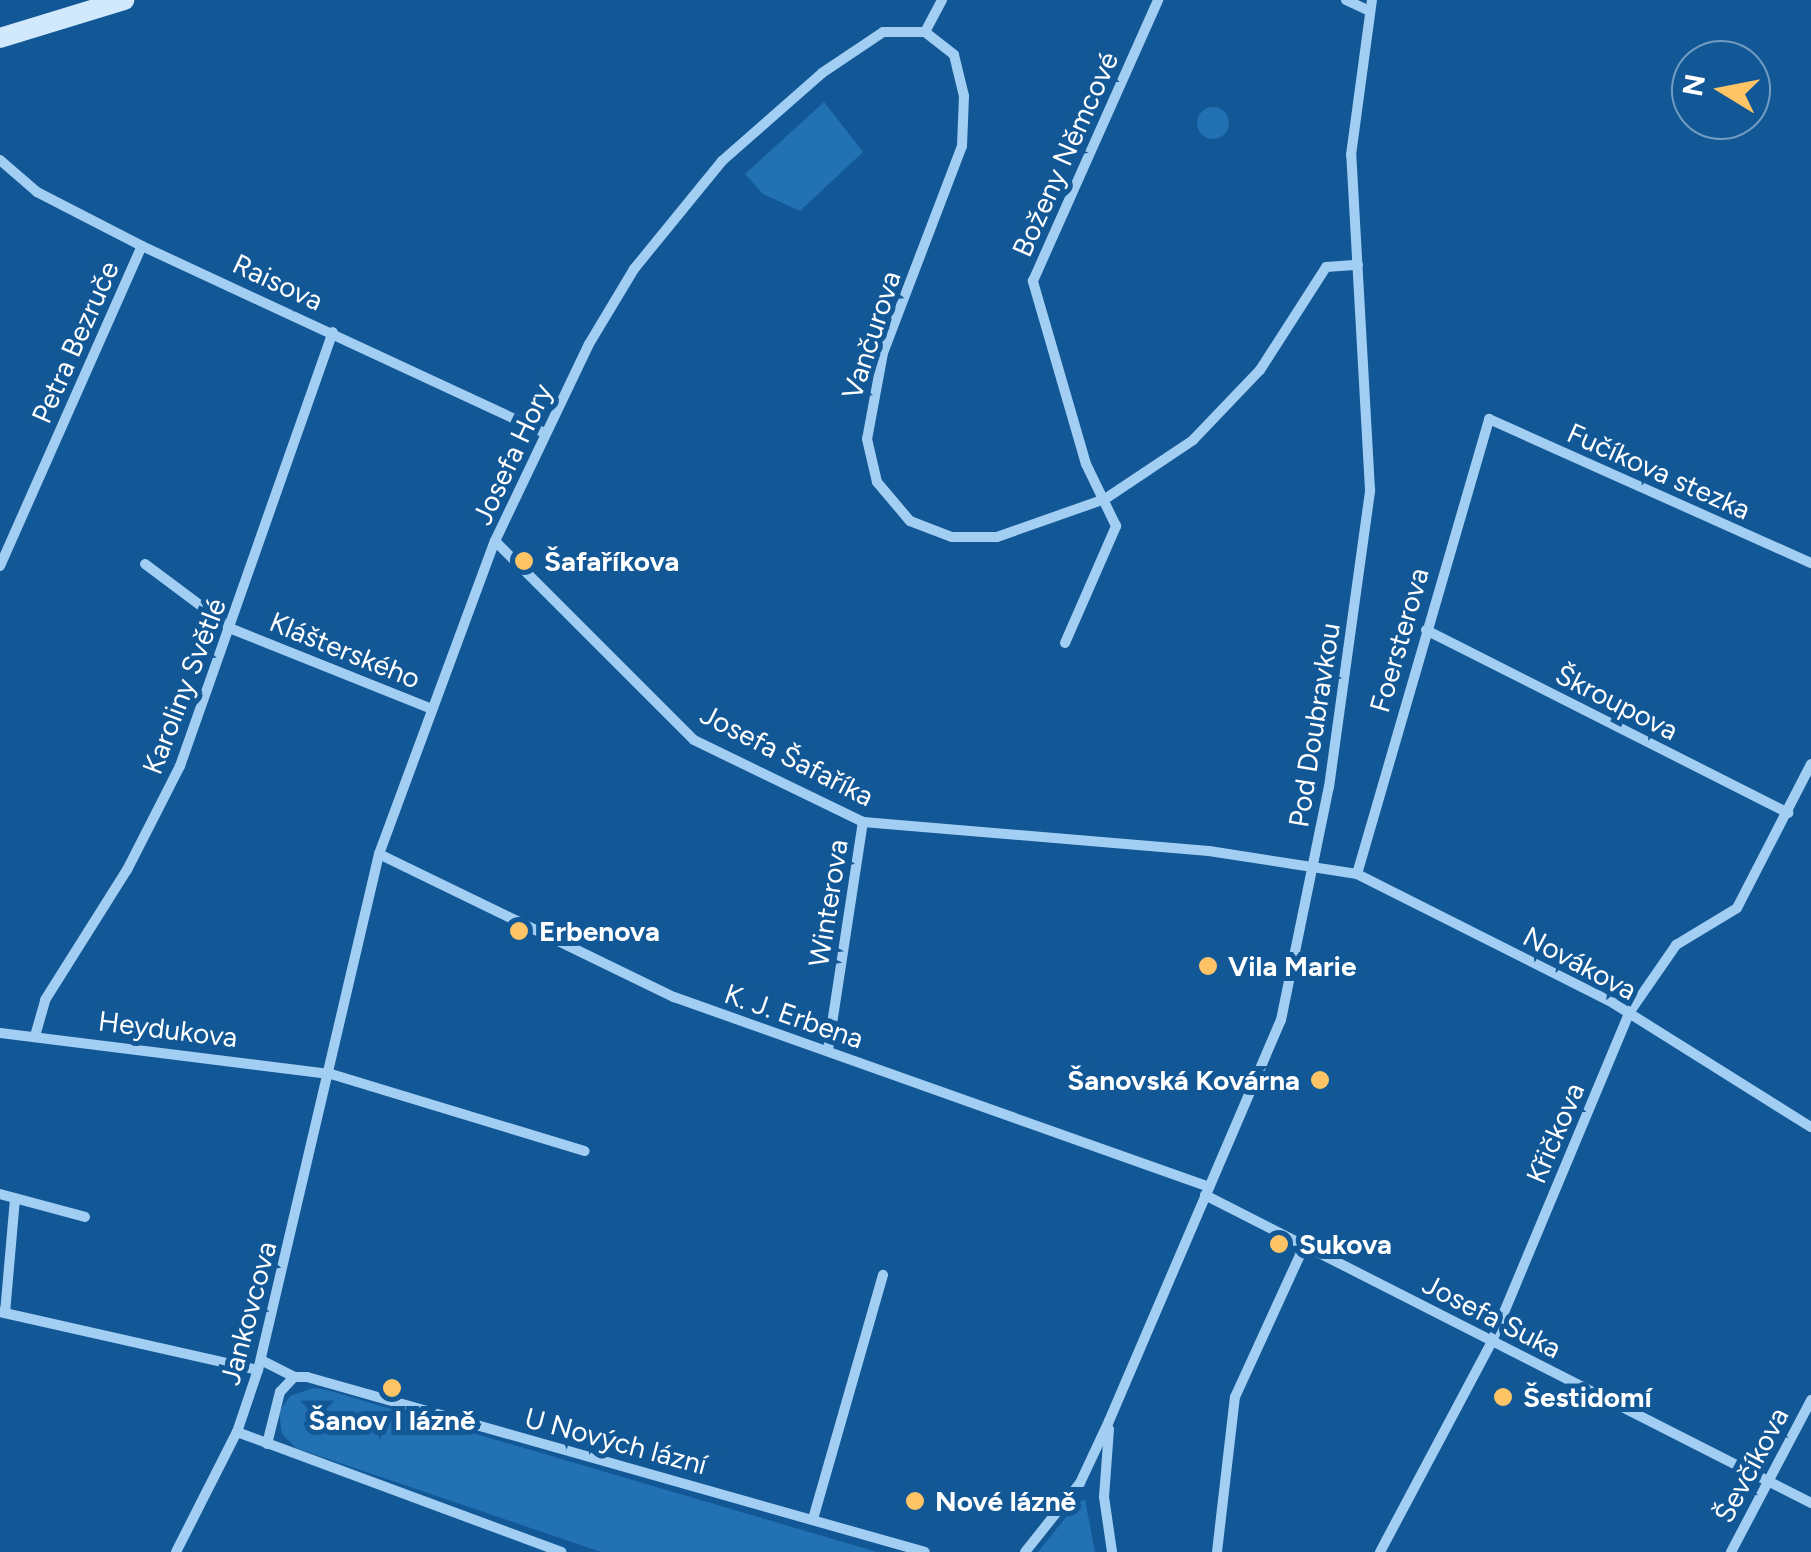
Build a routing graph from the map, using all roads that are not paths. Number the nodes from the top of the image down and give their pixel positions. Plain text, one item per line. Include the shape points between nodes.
1 (124, 0) edge
2 (942, 0) edge
3 (1158, 0) edge
4 (1346, 0) edge
5 (1371, 6) edge
6 (926, 32) junction
7 (0, 38) edge
8 (0, 160) edge
9 (142, 246) junction
10 (1358, 265) junction
11 (333, 332) junction
12 (1489, 419) joint
13 (545, 433) junction
14 (1105, 499) junction
15 (496, 540) junction
16 (1811, 563) edge
17 (145, 564) dead end
18 (0, 566) edge
19 (232, 629) junction
20 (1426, 630) junction
21 (1065, 643) dead end
22 (432, 709) junction
23 (1811, 764) edge
24 (1788, 813) junction
25 (864, 822) junction
26 (379, 854) junction
27 (1314, 866) junction
28 (1357, 874) junction
29 (1629, 1013) junction
30 (0, 1032) edge
31 (35, 1036) junction
32 (828, 1050) junction
33 (331, 1074) junction
34 (1811, 1127) edge
35 (585, 1152) dead end
36 (1207, 1191) junction
37 (0, 1194) edge
38 (15, 1198) junction
39 (84, 1217) dead end
40 (1304, 1246) junction
41 (883, 1275) dead end
42 (2, 1312) edge
43 (1492, 1341) junction
44 (260, 1365) junction
45 (294, 1377) junction
46 (1811, 1400) edge
47 (1109, 1421) junction
48 (237, 1432) junction
49 (267, 1444) junction
50 (1768, 1481) junction
51 (1811, 1503) edge
52 (813, 1519) junction
53 (176, 1552) edge
54 (562, 1552) edge
55 (925, 1552) edge
56 (1025, 1552) edge
57 (1112, 1552) edge
58 (1217, 1552) edge
59 (1380, 1552) edge
60 (1731, 1552) edge

1 - 7 street
2 - 6 street
3 - 14 street, Boženy Němcové via 1033,280 1082,449
4 - 5 street
5 - 10 street, Pod Doubravkou via 1351,155
6 - 13 street, Josefa Hory via 896,28 870,39 722,161 634,269
6 - 14 street, Vančurova via 948,46 960,74 962,146 869,402 866,439 877,482 910,522 952,537 997,537
8 - 9 street, Raisova via 37,192
9 - 11 street, Raisova
9 - 18 street, Petra Bezruče
10 - 14 street, Vančurova via 1326,266 1260,370 1193,440
10 - 27 street, Pod Doubravkou via 1370,490
11 - 13 street, Raisova
11 - 19 street, Karoliny Světlé
12 - 16 street, Fučíkova stezka
12 - 20 street, Foersterova
13 - 15 street, Josefa Hory
14 - 21 street via 1116,526
15 - 22 street, Josefa Hory
15 - 25 street, Josefa Šafaříka via 694,740
17 - 19 street, Klášterského
19 - 22 street, Klášterského
19 - 31 street, Karoliny Světlé via 180,766 127,870 44,1000
20 - 24 street, Škroupova
20 - 28 street, Foersterova
22 - 26 street, Josefa Hory
23 - 24 street, Křičkova
24 - 29 street, Křičkova via 1736,908 1676,945
25 - 27 street, Josefa Šafaříka via 1209,850
25 - 32 street, Winterova
26 - 32 street, K. J. Erbena via 674,997
26 - 33 street, Josefa Hory
27 - 28 street, Novákova
27 - 36 street, Pod Doubravkou via 1281,1020
28 - 29 street, Novákova
29 - 34 street, Novákova
29 - 43 street, Křičkova
30 - 31 street, Heydukova
31 - 33 street, Heydukova
32 - 36 street, K. J. Erbena
33 - 35 street, Heydukova
33 - 44 street, Jankovcova
36 - 40 street, Josefa Suka
36 - 47 street, Pod Doubravkou
37 - 38 street
38 - 39 street
38 - 42 street
40 - 43 street, Josefa Suka
40 - 58 street via 1235,1397
41 - 52 street
42 - 44 street, U Nových lázní
43 - 50 street, Josefa Suka
43 - 59 street, Křičkova
44 - 45 street, U Nových lázní
44 - 48 street, Jankovcova
45 - 49 street via 280,1392
45 - 52 street, U Nových lázní
46 - 50 street, Ševčíkova
47 - 56 street via 1080,1482
47 - 57 street via 1104,1497
48 - 49 street
48 - 53 street, Jankovcova
49 - 54 street
50 - 51 street, Josefa Suka
50 - 60 street, Ševčíkova
52 - 55 street, U Nových lázní

